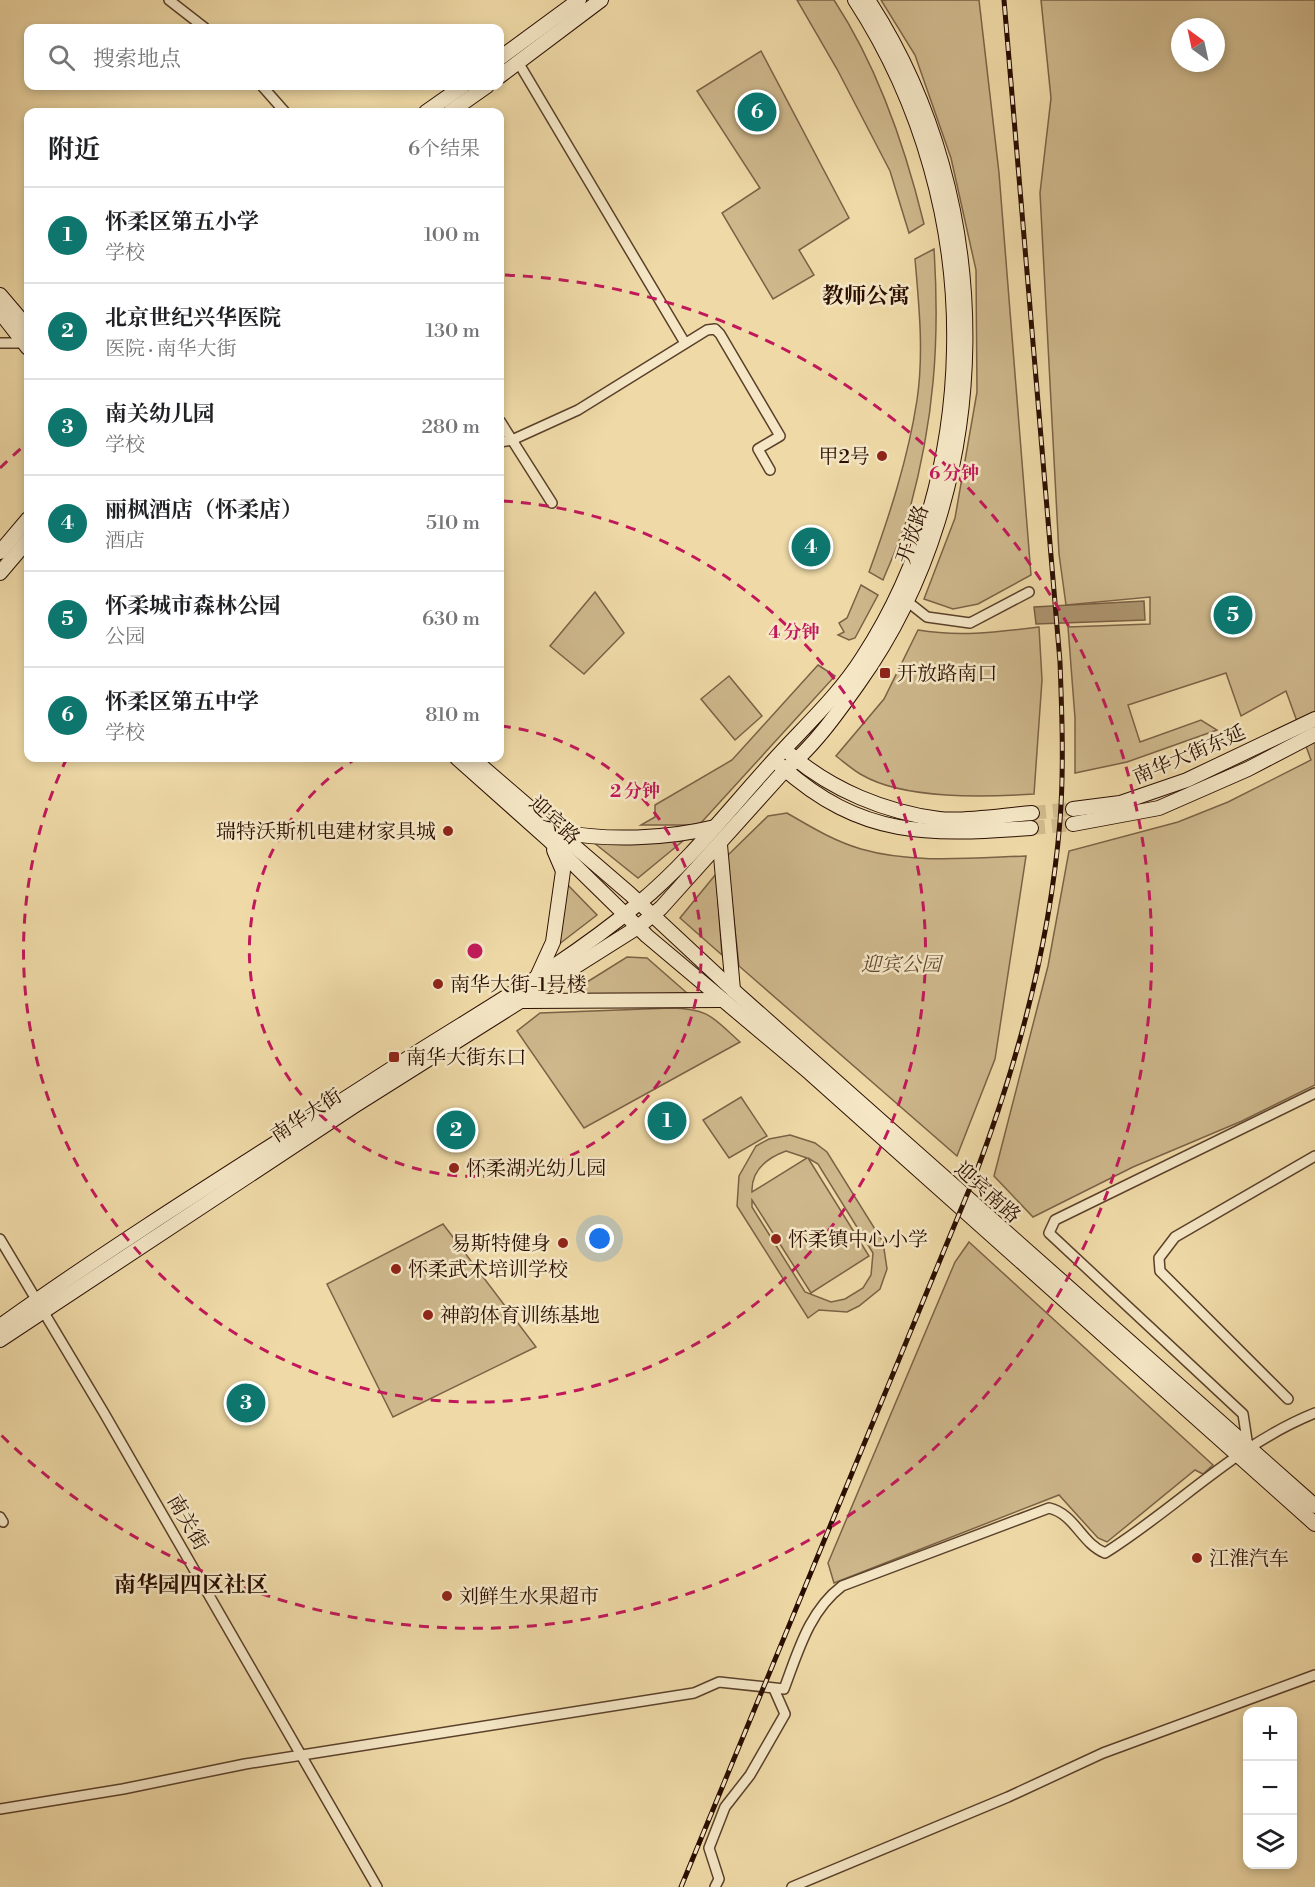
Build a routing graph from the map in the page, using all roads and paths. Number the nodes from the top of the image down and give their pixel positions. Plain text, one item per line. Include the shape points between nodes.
1 (170, 0) edge
2 (579, 0) edge
3 (601, 0) edge
4 (855, 0) edge
5 (868, 0) edge
6 (200, 24) edge
7 (504, 55) edge
8 (518, 62) junction
9 (504, 73) edge
10 (266, 90) edge
11 (457, 90) edge
12 (481, 90) edge
13 (281, 108) edge
14 (432, 108) edge
15 (456, 108) edge
16 (0, 295) edge
17 (0, 312) edge
18 (24, 323) edge
19 (24, 342) edge
20 (0, 343) edge
21 (685, 343) junction
22 (24, 345) edge
23 (504, 427) edge
24 (512, 440) junction
25 (504, 441) edge
26 (770, 470) dead end
27 (552, 503) dead end
28 (24, 524) edge
29 (24, 545) edge
30 (0, 552) edge
31 (0, 573) edge
32 (1029, 592) dead end
33 (908, 602) junction
34 (1315, 718) edge
35 (1315, 734) edge
36 (784, 749) junction
37 (774, 760) junction
38 (797, 760) junction
39 (462, 762) edge
40 (476, 762) edge
41 (785, 770) junction
42 (1073, 809) tunnel mouth
43 (1032, 813) tunnel mouth
44 (1074, 824) tunnel mouth
45 (717, 826) junction
46 (1031, 828) tunnel mouth
47 (553, 835) junction
48 (720, 845) junction
49 (639, 903) junction
50 (625, 914) junction
51 (652, 916) junction
52 (638, 927) junction
53 (536, 977) junction
54 (728, 995) junction
55 (523, 1001) junction
56 (1315, 1093) edge
57 (1315, 1156) edge
58 (0, 1239) edge
59 (40, 1305) junction
60 (0, 1326) edge
61 (0, 1340) edge
62 (1288, 1399) dead end
63 (1315, 1413) edge
64 (1243, 1450) junction
65 (1315, 1506) edge
66 (1315, 1524) edge
67 (1315, 1675) edge
68 (774, 1689) junction
69 (302, 1755) junction
70 (0, 1809) edge
71 (376, 1887) edge
72 (715, 1887) edge
73 (792, 1887) edge

1 - 6 street
2 - 7 main road
3 - 8 main road
4 - 36 main road, 开放路 via 899,81 921,136 940,202 955,320 953,392 943,460 924,529 898,597 862,659
5 - 33 main road, 开放路 via 910,76 932,133 951,200 966,320 964,393 954,463 935,532
8 - 9 main road
8 - 21 street
10 - 13 street
11 - 14 main road
12 - 15 main road
16 - 18 main road
17 - 19 main road
20 - 22 street
21 - 24 street via 578,410
21 - 26 street via 707,330 715,329 720,334 780,436 758,449
23 - 24 street
24 - 25 street
24 - 27 street
28 - 30 main road
29 - 31 main road
32 - 33 street via 970,623 927,617
33 - 38 main road, 开放路 via 873,664
34 - 42 main road, 南华大街东延 via 1187,780 1120,803
35 - 44 main road, 南华大街东延 via 1159,808
36 - 37 main road, 开放路
36 - 38 main road
37 - 41 main road
37 - 45 main road, 开放路
38 - 41 main road, 开放路
38 - 43 main road via 849,793 940,819
39 - 47 main road, 迎宾路
40 - 47 main road, 迎宾路
41 - 46 main road via 855,815 901,830 950,834
41 - 48 main road, 开放路
45 - 47 main road via 680,836
45 - 49 main road, 开放路
47 - 49 main road, 迎宾路
47 - 50 main road, 迎宾路
47 - 53 main road via 563,871 553,942
48 - 51 main road, 开放路
48 - 54 main road
49 - 50 main road, 开放路
49 - 51 main road, 迎宾南路
50 - 52 main road, 迎宾路
50 - 53 main road, 南华大街
51 - 52 main road, 开放路
51 - 54 main road, 迎宾南路
52 - 54 main road, 迎宾南路
52 - 55 main road, 南华大街
53 - 59 main road, 南华大街
54 - 55 main road
54 - 64 main road, 迎宾南路
55 - 59 main road, 南华大街
56 - 64 street via 1055,1220 1049,1233 1243,1414
57 - 62 street via 1175,1237 1159,1258 1160,1271
58 - 59 street, 南关街
59 - 60 main road, 南华大街
59 - 61 main road, 南华大街
59 - 69 street, 南关街
63 - 64 street via 1282,1426
64 - 65 main road, 迎宾南路
64 - 66 main road, 迎宾南路
64 - 68 street via 1105,1553 1094,1548 1061,1511 1049,1508 842,1586 826,1598 808,1628 784,1689
67 - 73 street via 1103,1753 976,1811
68 - 69 street via 719,1682 694,1693
68 - 72 street via 785,1713 750,1774 725,1807 709,1848 719,1879
69 - 70 street
69 - 71 street, 南关街

